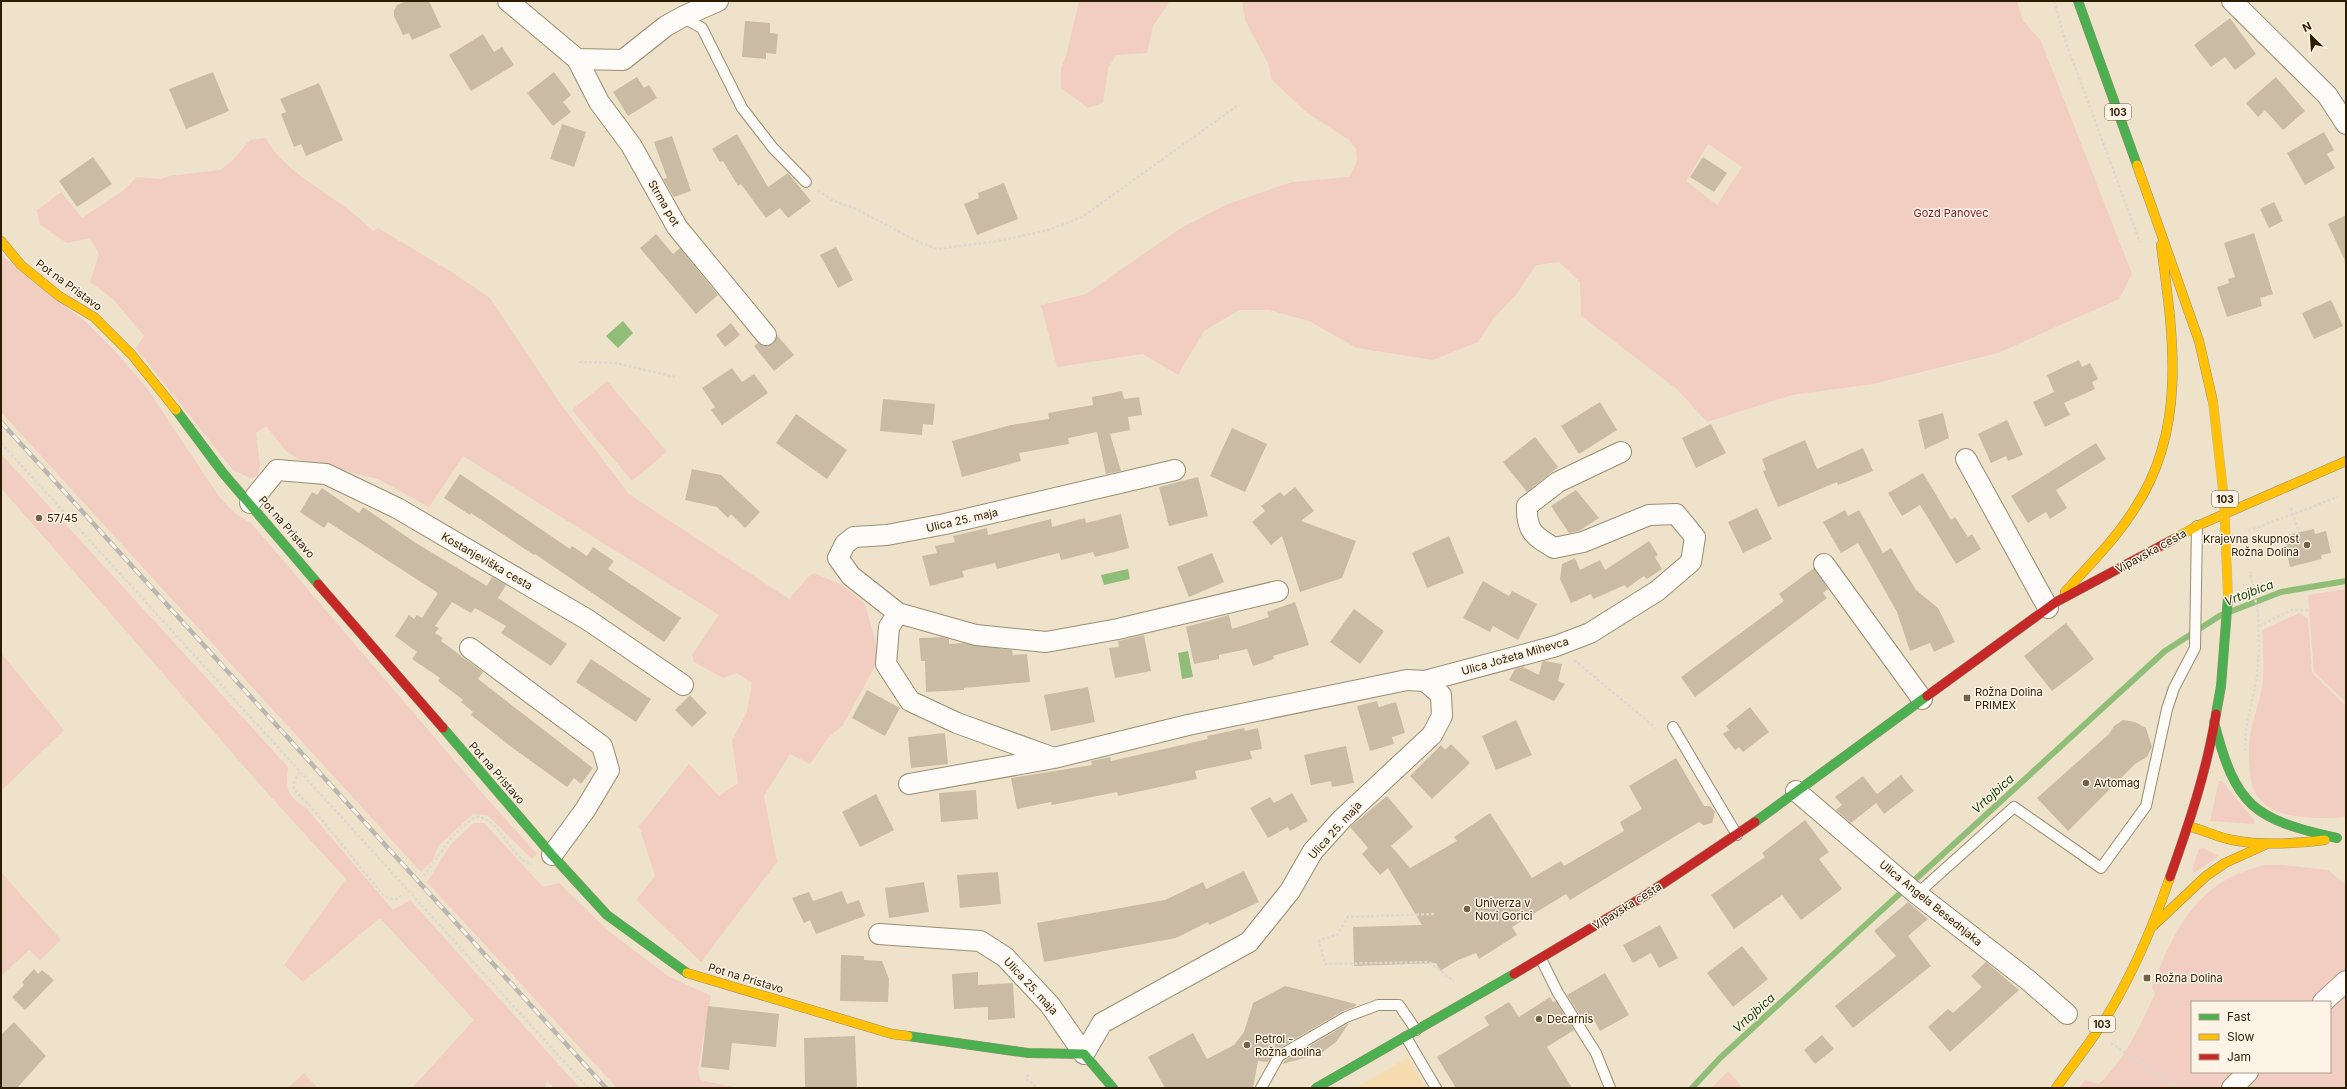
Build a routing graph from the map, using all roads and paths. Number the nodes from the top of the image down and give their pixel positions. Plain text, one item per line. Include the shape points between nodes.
1 (508, 1) edge
2 (718, 1) edge
3 (2054, 1) edge
4 (2078, 1) edge
5 (2232, 1) edge
6 (682, 17) junction
7 (577, 59) junction
8 (1237, 106) dead end
9 (2346, 124) edge
10 (806, 182) joint
11 (2158, 223) junction
12 (1, 242) edge
13 (2142, 247) dead end
14 (766, 335) dead end
15 (579, 362) dead end
16 (674, 377) dead end
17 (1, 443) edge
18 (1621, 452) dead end
19 (1966, 459) dead end
20 (2346, 461) edge
21 (1175, 470) dead end
22 (2338, 496) dead end
23 (250, 503) junction
24 (2290, 507) dead end
25 (2293, 514) junction
26 (2197, 526) junction
27 (2248, 531) dead end
28 (2299, 532) dead end
29 (1824, 564) dead end
30 (2251, 583) dead end
31 (1278, 591) dead end
32 (2052, 605) junction
33 (2310, 610) dead end
34 (898, 614) junction
35 (2259, 626) junction
36 (1556, 646) junction
37 (470, 648) dead end
38 (1425, 681) junction
39 (683, 685) dead end
40 (1922, 699) junction
41 (2214, 722) junction
42 (1673, 727) dead end
43 (1656, 728) dead end
44 (2245, 755) dead end
45 (1054, 758) junction
46 (299, 772) junction
47 (908, 784) dead end
48 (1796, 791) junction
49 (2188, 826) junction
50 (1737, 834) junction
51 (2342, 838) edge
52 (2271, 843) junction
53 (552, 855) junction
54 (423, 876) dead end
55 (1909, 887) junction
56 (404, 894) dead end
57 (1434, 914) dead end
58 (2153, 926) junction
59 (879, 934) dead end
60 (1540, 959) junction
61 (1454, 981) dead end
62 (2346, 981) edge
63 (2324, 1001) edge
64 (2067, 1014) dead end
65 (1416, 1030) junction
66 (1406, 1037) junction
67 (2112, 1043) dead end
68 (1084, 1054) junction
69 (2247, 1073) edge
70 (588, 1088) edge
71 (1113, 1088) edge
72 (1261, 1088) edge
73 (1316, 1088) edge
74 (1436, 1088) edge
75 (1610, 1088) edge
76 (2056, 1088) edge
77 (2177, 1088) edge
78 (2232, 1088) edge

1 - 7 street, Strma pot
2 - 6 street
3 - 13 path via 2065,40
4 - 11 main road, 103
5 - 9 street via 2327,95
6 - 7 street via 666,26 623,60
6 - 10 lane via 702,28 742,108 773,148
7 - 14 street, Strma pot via 599,102 631,145 677,227
8 - 10 path via 1082,217 1048,230 998,241 937,250 856,209 832,200
11 - 32 main road via 2175,358 2174,396 2164,446 2142,497 2115,535
11 - 41 main road, 103, bridge via 2199,341 2213,402 2224,486 2228,597 2221,686
12 - 23 main road, Pot na Pristavo via 21,265 59,296 94,317 132,355 223,473
15 - 16 path via 616,363
17 - 46 path
18 - 36 street, Ulica Jožeta Mihevca via 1558,482 1527,506 1526,520 1534,536 1554,548 1583,542 1649,515 1676,514 1695,537 1691,562 1657,591 1590,633
19 - 32 street
20 - 26 main road, Vipavska cesta
21 - 34 street, Ulica 25. maja via 945,524 887,536 854,537 845,544 838,558 851,576
22 - 25 path
23 - 39 street, Kostanjeviška cesta via 277,470 326,474 397,508 588,620
23 - 53 main road, Pot na Pristavo
24 - 25 path
25 - 27 path
25 - 28 path
26 - 32 main road, Vipavska cesta
26 - 55 lane via 2195,648 2174,688 2167,709 2146,806 2101,868 2014,807
29 - 40 street
30 - 35 path
31 - 34 street, Ulica 25. maja via 1118,629 1046,642 976,636
32 - 40 main road, Vipavska cesta
33 - 35 path via 2292,610
34 - 45 street via 889,627 886,664 910,700 957,723
35 - 44 path via 2257,677 2246,729
36 - 38 street, Ulica Jožeta Mihevca
36 - 43 path
37 - 53 street via 602,746 609,770 585,810
38 - 45 street via 1407,680 1188,725
38 - 68 street, Ulica 25. maja via 1441,695 1442,716 1432,735 1342,818 1313,851 1290,890 1249,942 1102,1023
40 - 48 main road, Vipavska cesta
41 - 49 main road, 103 via 2210,750
41 - 51 main road via 2229,774 2251,804 2266,816 2285,825
42 - 50 lane
45 - 47 street
46 - 56 path via 294,782 294,790 384,895 391,900 397,900
46 - 70 path
48 - 50 main road, Vipavska cesta
48 - 55 street, Ulica Angela Besednjaka
49 - 52 main road via 2232,840
49 - 58 main road, 103
50 - 60 main road, Vipavska cesta via 1643,897
51 - 52 main road via 2286,844
52 - 58 main road via 2225,862 2206,876
53 - 54 path via 538,864 530,864 484,816 476,817 443,846 437,859
53 - 68 main road, Pot na Pristavo via 607,915 686,973 892,1034 1028,1053
55 - 64 street, Ulica Angela Besednjaka via 2028,980
57 - 61 path via 1348,917 1338,935 1319,940 1325,964 1429,962
58 - 76 main road, 103 via 2104,1020
59 - 68 street, Ulica 25. maja via 980,941 1006,957 1050,1004
60 - 65 main road, Vipavska cesta
60 - 75 lane via 1596,1053
62 - 63 street
65 - 66 main road, Vipavska cesta
65 - 72 lane via 1399,1005 1372,1007 1346,1017 1279,1056
66 - 73 main road, Vipavska cesta
66 - 74 lane
67 - 77 path
68 - 71 main road
69 - 78 street

